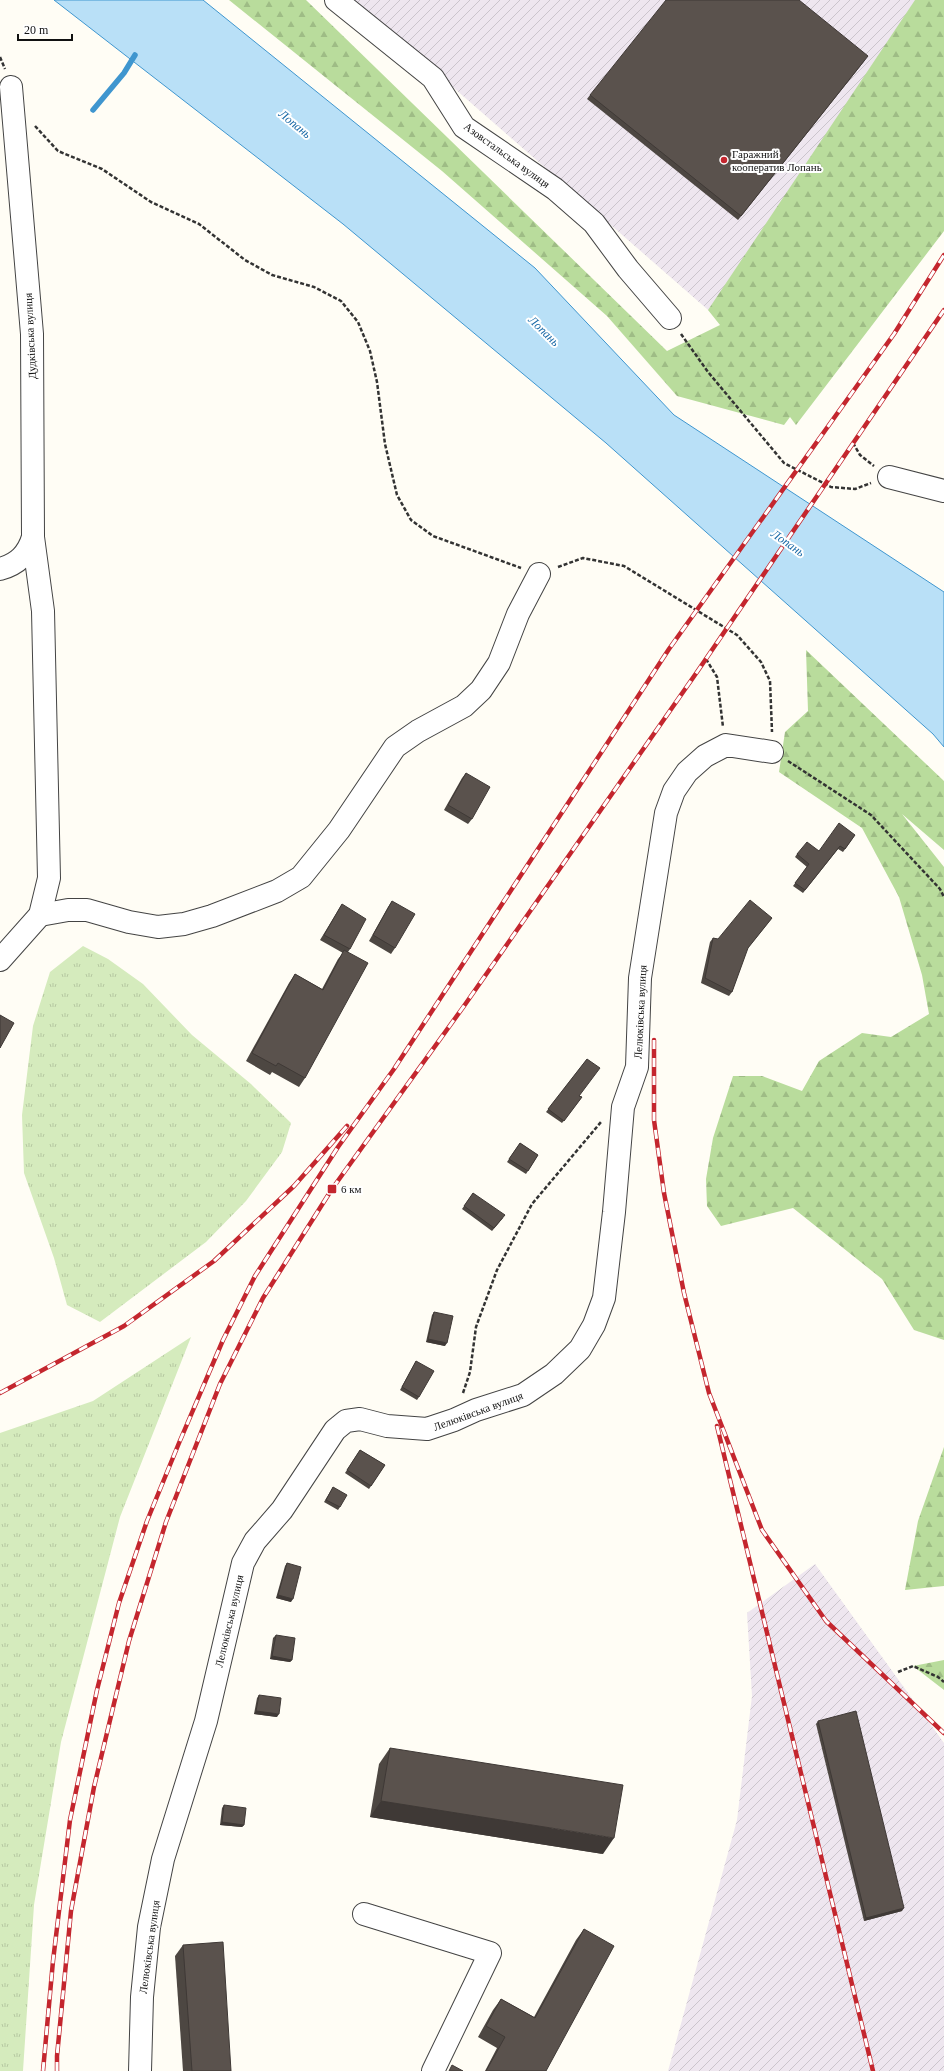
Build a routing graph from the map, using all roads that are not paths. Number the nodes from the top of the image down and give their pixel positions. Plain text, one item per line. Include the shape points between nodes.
1 (336, 0) edge
2 (11, 87) road end
3 (670, 318) road end
4 (889, 477) road end
5 (944, 491) edge
6 (33, 537) junction
7 (0, 569) edge
8 (539, 574) road end
9 (772, 752) road end
10 (40, 914) junction
11 (0, 960) edge
12 (364, 1914) dead end
13 (140, 2071) edge
14 (433, 2071) edge

1 - 3 street, Азовстальська вулиця via 433,78 464,127 555,189 594,223 628,269
2 - 6 street, Дудківська вулиця via 32,334
4 - 5 street
6 - 7 street, Дудківська вулиця via 29,550 21,559 9,567
6 - 10 street via 43,611 49,878
8 - 10 street via 518,614 499,663 481,690 464,706 418,731 395,747 339,830 301,877 277,891 184,924 158,927 87,910
9 - 13 street, Лелюківська вулиця via 726,745 705,756 688,772 674,791 666,813 640,978 637,1067 623,1107 604,1298 594,1325 580,1349 554,1374 529,1391 503,1403 476,1410 427,1429 387,1426 360,1419 346,1421 335,1430 282,1510 255,1541 243,1563 206,1721 160,1874 149,1927 142,1997
10 - 11 street
12 - 14 street via 490,1953

